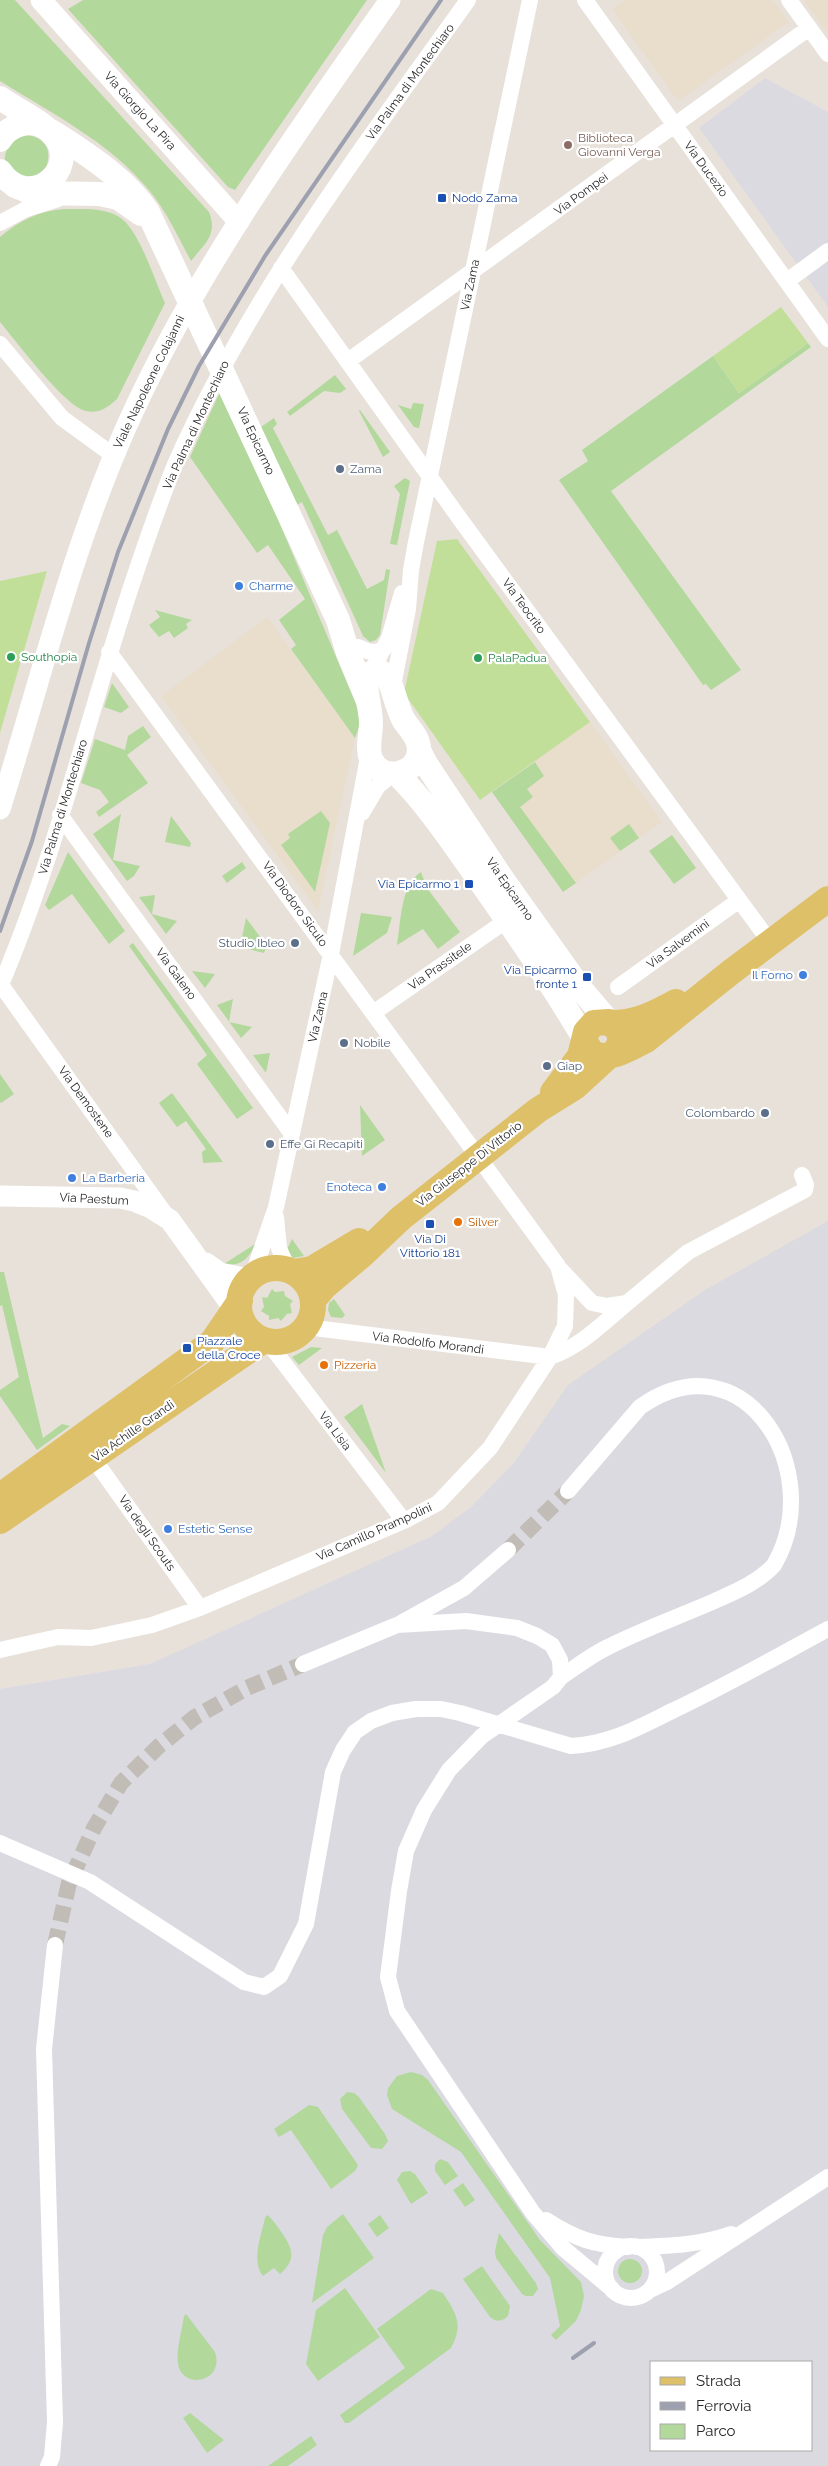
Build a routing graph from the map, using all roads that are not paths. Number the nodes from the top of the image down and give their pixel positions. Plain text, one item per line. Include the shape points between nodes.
1 (41, 0) edge
2 (390, 0) edge
3 (468, 0) edge
4 (530, 0) edge
5 (585, 0) edge
6 (789, 0) edge
7 (809, 28) junction
8 (828, 54) edge
9 (0, 98) edge
10 (675, 126) junction
11 (46, 128) junction
12 (0, 140) edge
13 (21, 184) edge
14 (76, 194) junction
15 (0, 222) edge
16 (239, 222) junction
17 (828, 251) edge
18 (174, 263) junction
19 (281, 268) junction
20 (473, 270) junction
21 (787, 281) junction
22 (827, 337) edge
23 (0, 344) edge
24 (348, 361) junction
25 (114, 456) junction
26 (430, 477) junction
27 (411, 570) junction
28 (338, 620) junction
29 (110, 652) junction
30 (381, 671) junction
31 (368, 701) junction
32 (419, 750) junction
33 (369, 752) junction
34 (395, 774) junction
35 (0, 809) edge
36 (60, 815) junction
37 (356, 826) junction
38 (828, 899) edge
39 (738, 901) junction
40 (507, 920) junction
41 (770, 942) junction
42 (331, 954) junction
43 (731, 972) junction
44 (1, 986) edge
45 (618, 987) dead end
46 (374, 1012) junction
47 (610, 1022) junction
48 (585, 1041) junction
49 (612, 1055) junction
50 (538, 1110) junction
51 (292, 1134) junction
52 (477, 1157) junction
53 (802, 1176) dead end
54 (0, 1196) edge
55 (276, 1207) junction
56 (401, 1218) junction
57 (170, 1220) junction
58 (196, 1255) junction
59 (558, 1266) junction
60 (291, 1271) junction
61 (244, 1297) junction
62 (313, 1300) junction
63 (627, 1303) junction
64 (306, 1327) junction
65 (266, 1340) junction
66 (550, 1357) junction
67 (93, 1458) junction
68 (568, 1491) tunnel mouth
69 (0, 1496) edge
70 (0, 1521) edge
71 (404, 1521) junction
72 (508, 1550) tunnel mouth
73 (200, 1608) junction
74 (397, 1625) junction
75 (828, 1629) edge
76 (0, 1650) edge
77 (303, 1664) tunnel mouth
78 (561, 1677) junction
79 (0, 1843) edge
80 (55, 1945) tunnel mouth
81 (828, 2177) edge
82 (534, 2213) junction
83 (754, 2226) junction
84 (632, 2247) junction
85 (612, 2289) junction
86 (650, 2290) junction
87 (48, 2466) edge

1 - 16 street, Via Giorgio La Pira
2 - 16 street, Viale Napoleone Colajanni
3 - 19 street, Via Palma di Montechiaro via 314,216
4 - 20 street, Via Zama
5 - 10 street, Via Ducezio
6 - 7 street
7 - 8 street
7 - 10 street, Via Pompei
9 - 11 main road
10 - 20 street, Via Pompei
10 - 21 street, Via Ducezio
11 - 12 main road via 27,123 17,125
11 - 13 main road via 59,144 61,160 55,175
11 - 18 main road via 107,169 139,198
13 - 14 main road
13 - 15 street
14 - 15 street via 26,209
14 - 18 main road via 100,194 130,204 142,215
16 - 25 street, Viale Napoleone Colajanni via 178,320
17 - 21 street
18 - 28 main road, Via Epicarmo
19 - 24 street, Via Teocrito
19 - 29 street, Via Palma di Montechiaro via 239,336 176,464 147,538
20 - 24 street, Via Pompei
20 - 26 street, Via Zama
21 - 22 street, Via Ducezio
23 - 25 street via 62,418
24 - 26 street, Via Teocrito
25 - 35 street, Viale Napoleone Colajanni via 75,559
26 - 27 street, Via Zama
26 - 39 street, Via Teocrito
27 - 30 street
27 - 30 street via 408,609
28 - 30 main road
28 - 31 main road
29 - 36 street, Via Palma di Montechiaro
29 - 42 street, Via Diodoro Siculo
30 - 31 main road via 366,681
30 - 32 main road, Via Epicarmo via 405,722 418,741
31 - 33 main road via 371,721
32 - 34 main road via 415,763
32 - 47 main road, Via Epicarmo via 501,877 580,988
33 - 34 main road, Via Epicarmo via 376,766
33 - 37 street, Via Zama
34 - 37 street via 378,786
34 - 40 main road, Via Epicarmo via 424,803
36 - 44 street, Via Palma di Montechiaro via 36,894
36 - 51 street, Via Galeno
37 - 42 street, Via Zama
38 - 41 main road
39 - 41 street, Via Teocrito
39 - 45 street, Via Salvemini
40 - 46 street, Via Prassitele
40 - 48 main road, Via Epicarmo via 563,1001
41 - 43 main road
42 - 46 street, Via Diodoro Siculo
42 - 51 street, Via Zama
43 - 47 main road via 648,1018 629,1023
43 - 49 main road via 646,1040
44 - 57 street, Via Demostene
46 - 52 street, Via Diodoro Siculo
47 - 48 main road via 594,1023 586,1032
47 - 49 main road via 616,1026 621,1038
48 - 49 main road via 592,1053 603,1057
48 - 50 main road via 571,1068
49 - 50 main road via 575,1087
50 - 52 main road, Via Giuseppe Di Vittorio
51 - 55 street, Via Zama
52 - 56 main road, Via Giuseppe Di Vittorio
52 - 59 street, Via Camillo Prampolini
53 - 63 street via 805,1190 688,1252
54 - 57 street, Via Paestum via 120,1198 151,1208
55 - 60 street via 281,1258
55 - 61 street
56 - 60 main road via 312,1269
56 - 62 main road
57 - 58 street, Via Paestum
58 - 61 street, Via Paestum
58 - 61 street
59 - 63 street via 592,1302 607,1306
59 - 66 street, Via Camillo Prampolini via 566,1295 566,1326
60 - 61 main road via 269,1269
60 - 62 main road via 305,1281
61 - 65 main road via 254,1334
61 - 69 main road, Via Achille Grandi via 212,1342
62 - 64 main road via 313,1310
63 - 66 street via 587,1338 568,1351
64 - 65 main road via 289,1340
64 - 66 street, Via Rodolfo Morandi
65 - 67 main road, Via Achille Grandi
65 - 71 street, Via Lisia
66 - 71 street, Via Camillo Prampolini via 490,1448 438,1503
67 - 70 main road, Via Achille Grandi
67 - 73 street, Via degli Scouts
68 - 78 street via 640,1407 655,1397 694,1387 727,1390 768,1412 789,1439 796,1456 802,1490 795,1531 786,1549 765,1574 739,1590 605,1649
71 - 73 street, Via Camillo Prampolini
72 - 74 street via 464,1588
73 - 76 street, Via Camillo Prampolini via 152,1625 91,1638 58,1637
74 - 77 street
74 - 78 street via 466,1621 517,1628 552,1645 560,1660
75 - 79 street via 696,1700 593,1745 571,1746 441,1709 400,1712 371,1721 355,1732 333,1772 306,1924 280,1976 264,1987 244,1982 90,1882
78 - 82 street via 544,1695 482,1736 449,1770 424,1810 406,1851 388,1977 397,2011
80 - 87 street via 44,2049 55,2422 52,2457
81 - 83 street
82 - 84 street via 583,2240 599,2245
82 - 85 street via 563,2248
83 - 84 street via 712,2240
83 - 86 street
84 - 85 street via 614,2253 606,2266
84 - 86 street via 646,2251 656,2265 655,2283
85 - 86 street via 626,2298 635,2298

